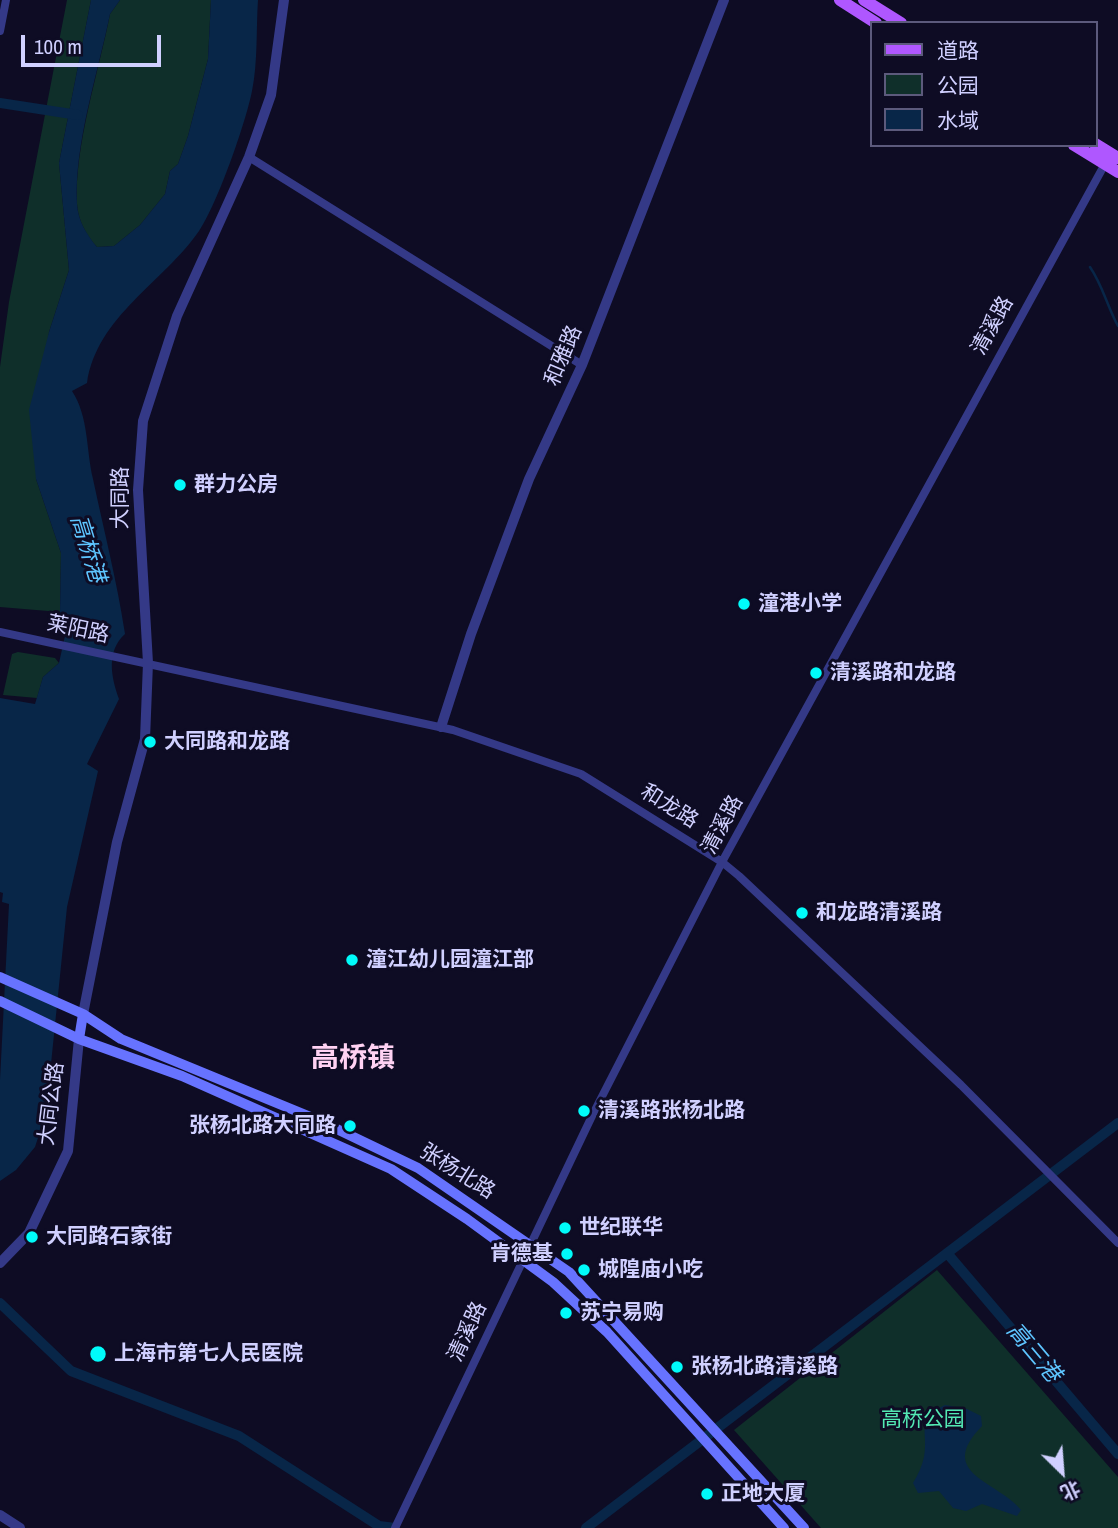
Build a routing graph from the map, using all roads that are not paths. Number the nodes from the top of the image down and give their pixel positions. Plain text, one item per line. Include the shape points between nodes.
1 (6, 0) edge
2 (284, 0) edge
3 (724, 0) edge
4 (840, 0) edge
5 (864, 0) edge
6 (873, 21) edge
7 (898, 21) edge
8 (0, 31) edge
9 (1097, 146) edge
10 (1080, 147) edge
11 (249, 158) junction
12 (1111, 158) edge
13 (1118, 172) edge
14 (582, 365) junction
15 (0, 632) edge
16 (148, 663) junction
17 (441, 727) junction
18 (722, 862) junction
19 (0, 977) edge
20 (1, 1001) edge
21 (83, 1014) junction
22 (79, 1039) junction
23 (530, 1243) junction
24 (1118, 1243) edge
25 (522, 1260) junction
26 (0, 1263) edge
27 (0, 1515) edge
28 (20, 1528) edge
29 (395, 1528) edge
30 (784, 1528) edge
31 (803, 1528) edge

1 - 8 street
2 - 11 street, 大同路 via 271,95
3 - 14 street, 和雅路
4 - 6 main road
5 - 7 main road
9 - 12 main road
10 - 12 main road
11 - 14 street
11 - 16 street, 大同路 via 177,316 143,421 138,490
12 - 13 main road
12 - 18 street, 清溪路
14 - 17 street, 和雅路 via 529,479
15 - 16 street, 莱阳路
16 - 17 street, 和龙路
16 - 21 street, 大同路 via 145,739 117,842
17 - 18 street, 和龙路 via 581,774
18 - 23 street, 清溪路
18 - 24 street, 和龙路 via 961,1085
19 - 21 main road, 张杨北路
20 - 22 main road, 张杨北路
21 - 22 main road, 大同公路
21 - 23 main road, 张杨北路 via 121,1039 318,1120 418,1168
22 - 25 main road, 张杨北路 via 182,1076 391,1169
22 - 26 street, 大同公路 via 68,1151 29,1233
23 - 25 street, 清溪路
23 - 31 main road, 张杨北路 via 569,1272
25 - 29 street, 清溪路
25 - 30 main road, 张杨北路 via 607,1332
27 - 28 street

